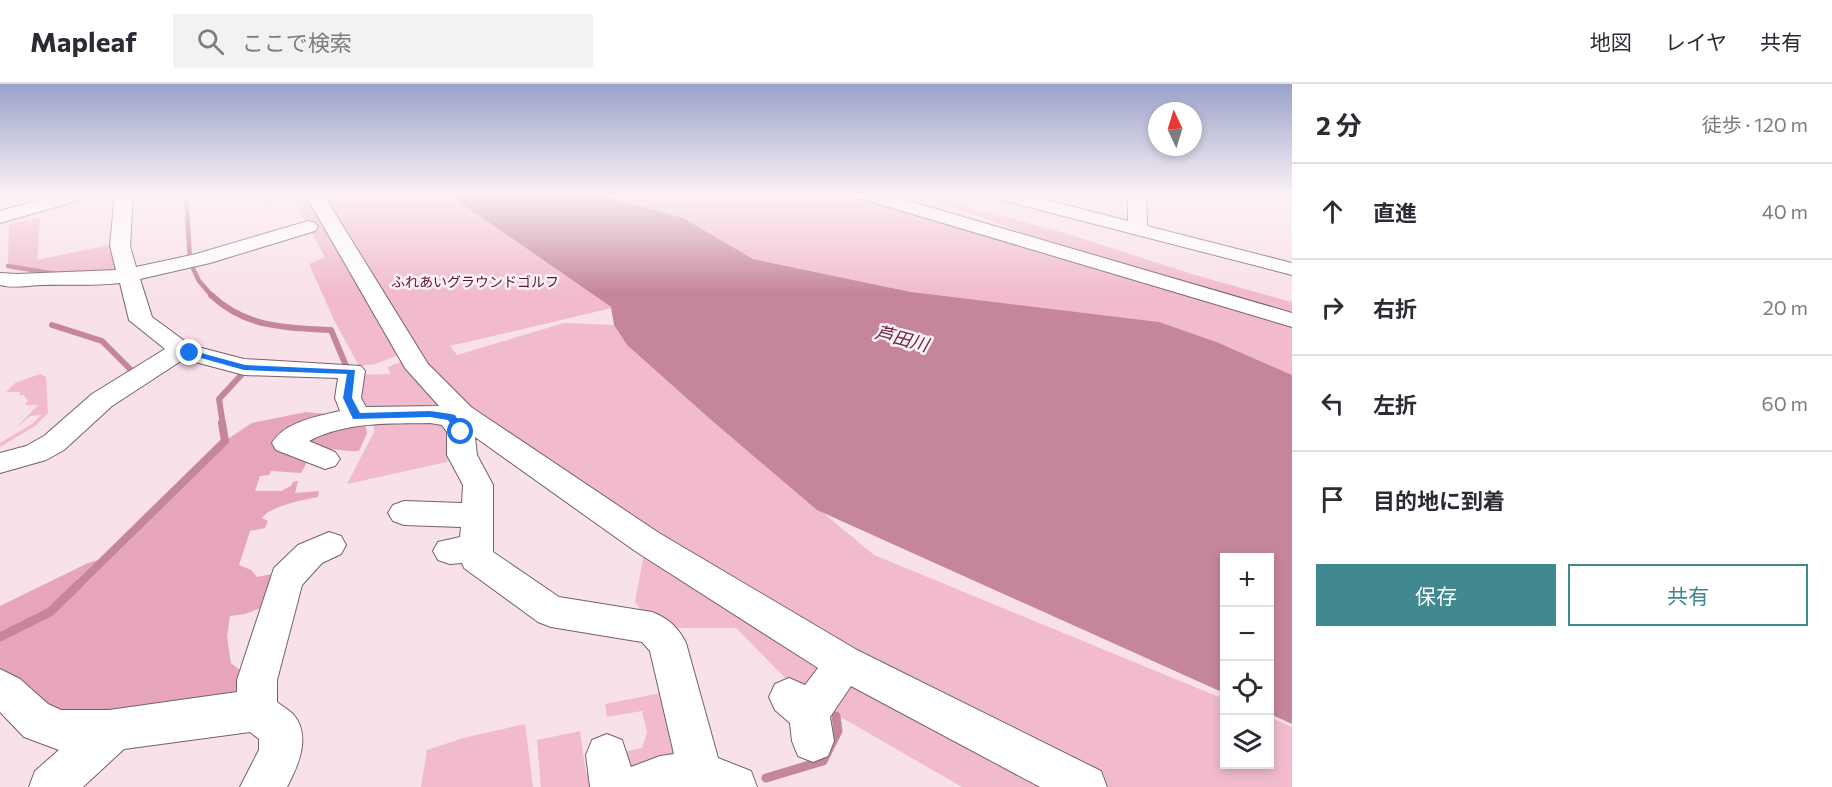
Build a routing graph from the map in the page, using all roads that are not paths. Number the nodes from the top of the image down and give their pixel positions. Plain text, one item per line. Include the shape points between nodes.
1 (121, 227) edge
2 (305, 227) edge
3 (330, 227) edge
4 (976, 227) edge
5 (998, 227) edge
6 (1125, 227) edge
7 (1137, 227) edge
8 (1137, 230) junction
9 (1031, 243) junction
10 (0, 267) edge
11 (1292, 269) edge
12 (127, 274) junction
13 (0, 279) edge
14 (38, 288) junction
15 (1292, 320) edge
16 (181, 350) junction
17 (456, 415) junction
18 (356, 416) junction
19 (325, 459) dead end
20 (0, 463) edge
21 (404, 513) dead end
22 (468, 538) junction
23 (303, 559) dead end
24 (845, 663) junction
25 (0, 688) edge
26 (257, 712) junction
27 (804, 717) dead end
28 (115, 729) junction
29 (718, 780) edge
30 (51, 787) edge
31 (262, 787) edge
32 (636, 787) edge
33 (1085, 787) edge

1 - 12 street via 120,246
2 - 12 street via 193,260
3 - 17 street via 418,368
4 - 9 street
5 - 9 street via 1028,238
6 - 8 street
7 - 8 street
8 - 11 street
9 - 15 street
10 - 14 street
12 - 14 street
12 - 16 street via 141,320
13 - 14 street
16 - 18 street via 244,367 352,371 348,398
16 - 20 street via 102,400 54,443 36,453
17 - 18 street
17 - 22 street via 462,455 477,485
17 - 24 street via 647,542
18 - 19 street via 319,425 286,443
21 - 22 street
22 - 29 street via 476,558 551,611 652,628 668,643
23 - 26 street via 257,680
24 - 27 street
24 - 33 street
25 - 28 street via 45,726 65,732
26 - 28 street
26 - 31 street via 279,729 281,755
28 - 30 street
29 - 32 street via 697,772 660,778

